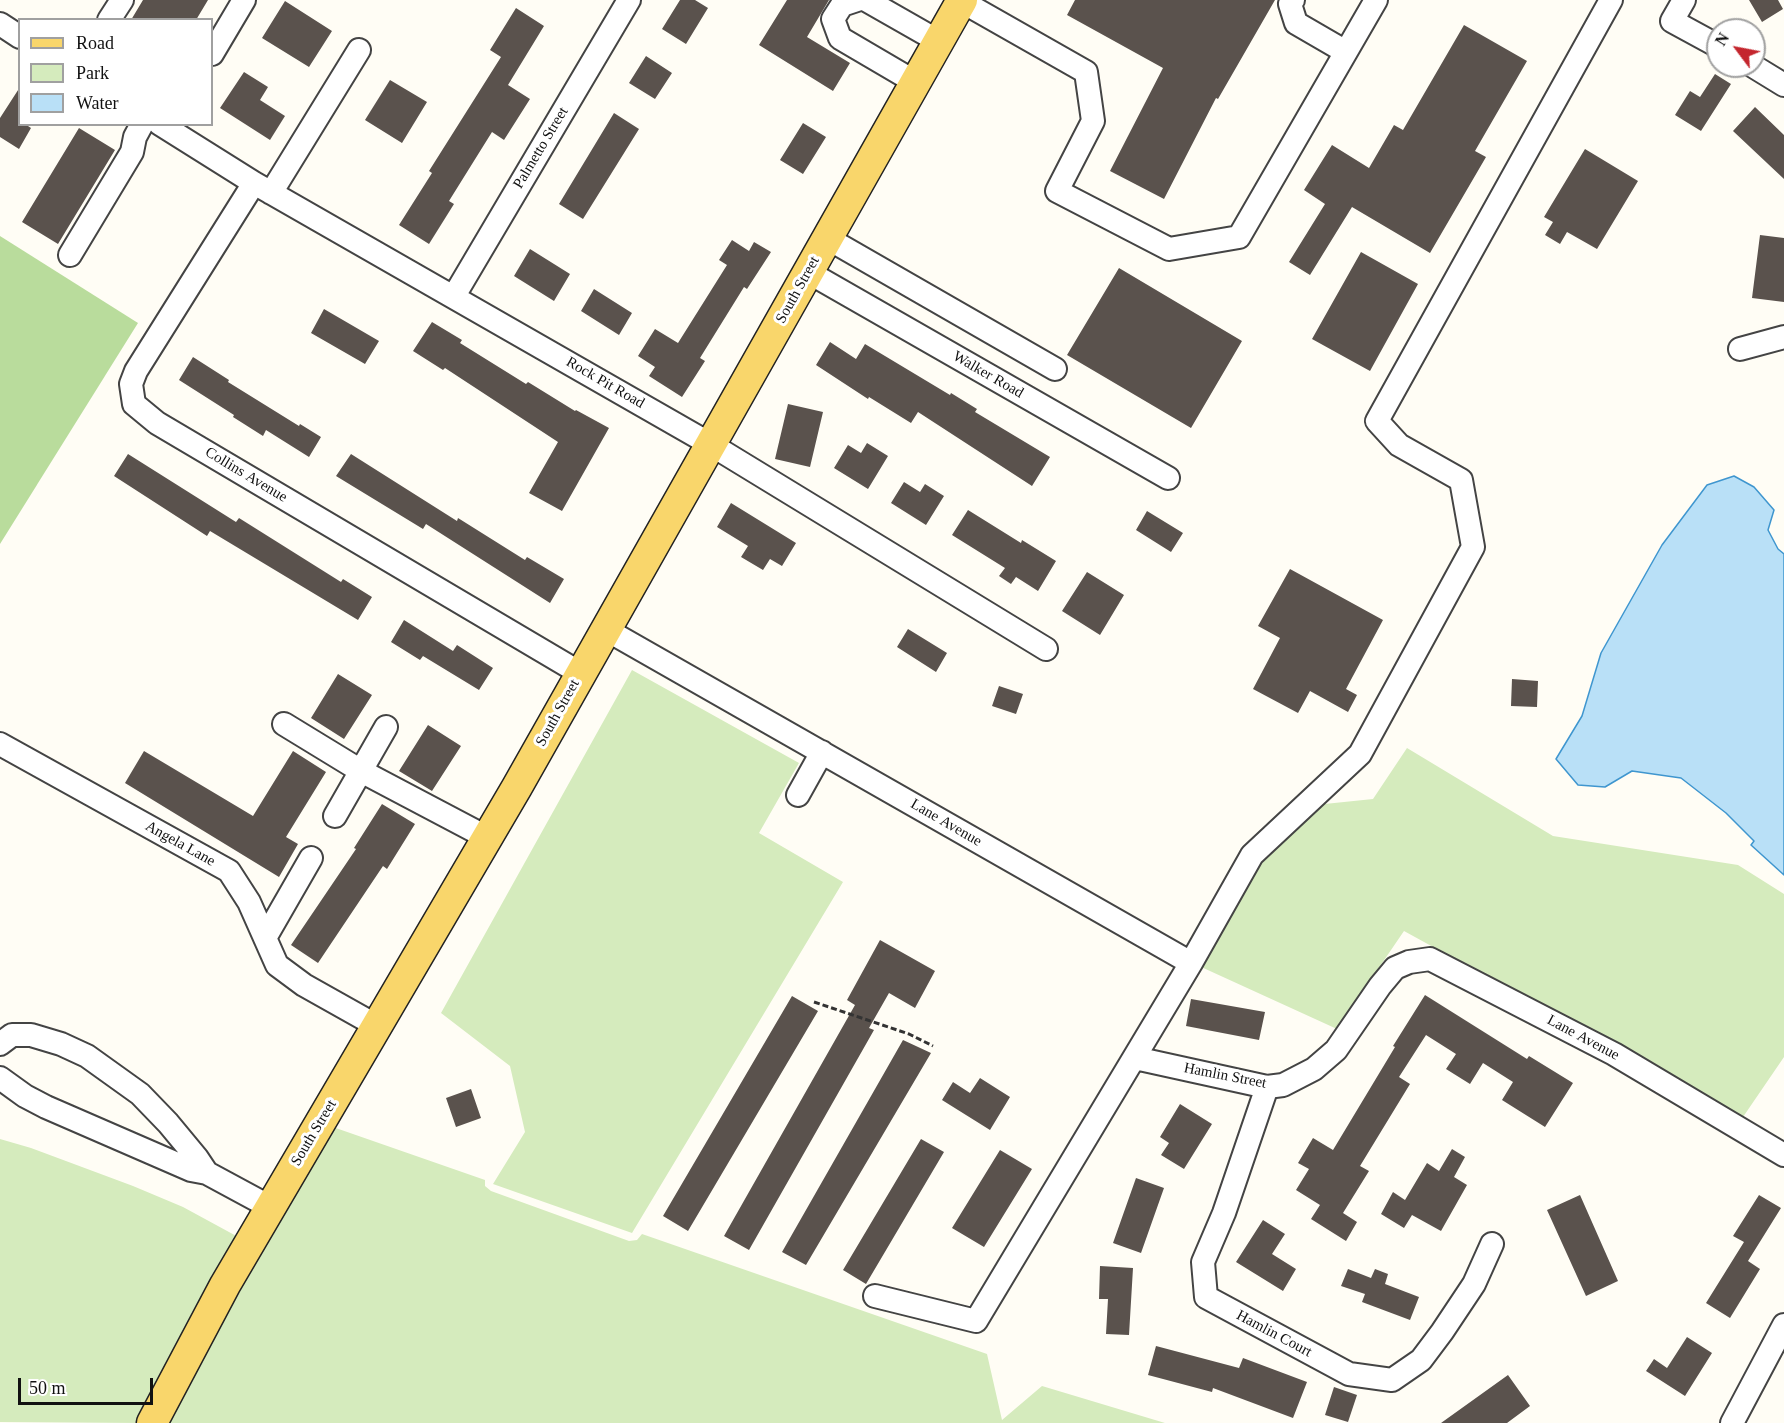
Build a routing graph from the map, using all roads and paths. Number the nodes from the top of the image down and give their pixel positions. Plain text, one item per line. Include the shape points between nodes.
1 (122, 0) edge
2 (244, 0) edge
3 (629, 0) edge
4 (857, 0) edge
5 (866, 0) edge
6 (961, 0) edge
7 (1293, 0) edge
8 (1376, 0) edge
9 (1611, 0) edge
10 (1684, 0) edge
11 (110, 18) edge
12 (0, 24) edge
13 (18, 36) edge
14 (1706, 39) edge
15 (938, 41) junction
16 (358, 50) dead end
17 (213, 52) edge
18 (1346, 52) junction
19 (1766, 74) edge
20 (915, 82) junction
21 (1784, 85) edge
22 (141, 126) edge
23 (166, 126) edge
24 (263, 188) junction
25 (827, 238) junction
26 (70, 255) dead end
27 (808, 272) junction
28 (454, 296) junction
29 (1784, 337) edge
30 (1740, 349) dead end
31 (1055, 369) dead end
32 (710, 444) junction
33 (1168, 478) dead end
34 (606, 629) junction
35 (1046, 649) dead end
36 (580, 674) junction
37 (284, 724) dead end
38 (386, 727) dead end
39 (0, 744) edge
40 (822, 752) junction
41 (361, 771) junction
42 (798, 795) dead end
43 (335, 816) dead end
44 (488, 838) junction
45 (311, 858) dead end
46 (265, 938) junction
47 (1191, 963) junction
48 (1380, 986) joint
49 (814, 1002) dead end
50 (377, 1026) junction
51 (0, 1044) edge
52 (933, 1046) dead end
53 (1135, 1058) junction
54 (0, 1078) edge
55 (1267, 1087) junction
56 (1784, 1155) edge
57 (207, 1173) junction
58 (270, 1207) junction
59 (1492, 1244) dead end
60 (875, 1296) dead end
61 (1784, 1325) edge
62 (1778, 1353) edge
63 (152, 1423) edge
64 (1732, 1423) edge

1 - 11 street
2 - 17 street
3 - 28 street, Palmetto Street
4 - 20 street via 842,4 833,19 840,38
5 - 15 street
6 - 15 main road, South Street
6 - 18 street via 1086,72 1093,121 1057,191 1169,249 1239,237
7 - 18 street via 1290,4 1296,23
8 - 18 street
9 - 47 street via 1377,421 1399,445 1461,480 1473,547 1360,754 1252,855
10 - 14 street via 1672,21
12 - 13 street
15 - 20 main road, South Street
16 - 24 street
19 - 21 street
20 - 25 main road, South Street
22 - 26 street via 132,152
23 - 24 street, Rock Pit Road
24 - 28 street, Rock Pit Road
24 - 36 street, Collins Avenue via 136,371 131,384 134,404 157,423
25 - 27 main road, South Street
25 - 31 street
27 - 32 main road, South Street
27 - 33 street, Walker Road
28 - 32 street, Rock Pit Road
29 - 30 street
32 - 34 main road, South Street
32 - 35 street, Rock Pit Road
34 - 36 main road, South Street
34 - 40 street, Lane Avenue
36 - 44 main road, South Street
37 - 41 street
38 - 41 street
39 - 46 street, Angela Lane via 229,871
40 - 42 street
40 - 47 street, Lane Avenue
41 - 43 street
41 - 44 street
44 - 50 main road, South Street
45 - 46 street
46 - 50 street, Angela Lane via 277,965 301,984
47 - 53 street
48 - 55 street, Hamlin Street via 1336,1050 1299,1078
48 - 56 street, Lane Avenue via 1395,968 1408,962 1431,959 1444,964 1614,1054
49 - 52 path
50 - 58 main road, South Street
51 - 57 street via 12,1035 31,1035 61,1044 95,1062 140,1094
53 - 55 street, Hamlin Street
53 - 60 street via 976,1321
54 - 57 street via 25,1096 77,1122 191,1170
55 - 59 street, Hamlin Court via 1203,1262 1206,1297 1349,1374 1392,1380 1420,1360 1442,1332 1474,1284
57 - 58 street
58 - 63 main road, South Street
61 - 62 street
62 - 64 street

